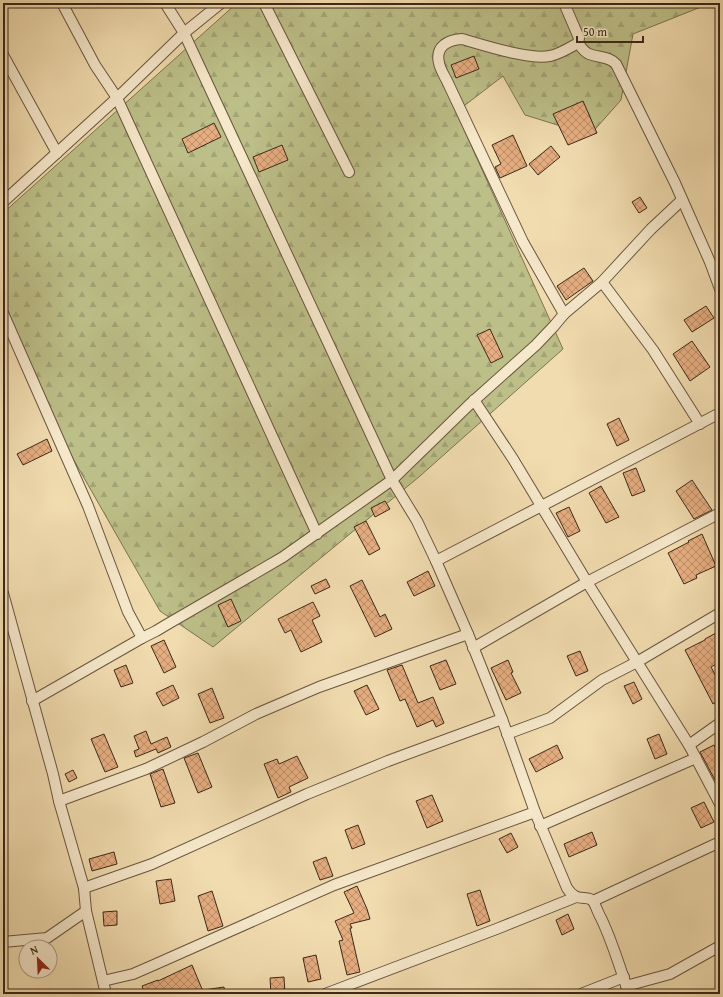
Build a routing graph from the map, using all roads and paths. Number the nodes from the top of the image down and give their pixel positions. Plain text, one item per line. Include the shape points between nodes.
1 (62, 3) edge
2 (165, 3) edge
3 (221, 3) edge
4 (264, 3) edge
5 (564, 3) edge
6 (184, 33) junction
7 (578, 43) junction
8 (3, 55) edge
9 (117, 98) junction
10 (58, 152) junction
11 (349, 172) dead end
12 (682, 200) junction
13 (3, 202) edge
14 (602, 282) junction
15 (720, 289) edge
16 (3, 314) edge
17 (564, 314) junction
18 (474, 400) junction
19 (720, 414) edge
20 (700, 424) junction
21 (392, 480) junction
22 (542, 506) junction
23 (720, 513) edge
24 (317, 534) junction
25 (436, 561) junction
26 (587, 582) junction
27 (3, 593) edge
28 (720, 613) edge
29 (468, 634) junction
30 (142, 638) junction
31 (473, 648) junction
32 (637, 662) junction
33 (32, 701) junction
34 (502, 719) junction
35 (720, 723) edge
36 (507, 734) junction
37 (689, 745) junction
38 (696, 758) junction
39 (58, 801) junction
40 (720, 804) edge
41 (534, 812) junction
42 (540, 826) junction
43 (720, 842) edge
44 (84, 888) junction
45 (576, 897) junction
46 (592, 901) junction
47 (86, 911) junction
48 (3, 942) edge
49 (720, 946) edge
50 (103, 981) junction
51 (626, 986) edge
52 (106, 994) edge
53 (324, 994) edge
54 (581, 994) edge

1 - 9 street via 95,64
2 - 6 street
3 - 6 street
4 - 11 street
5 - 7 street via 576,29
6 - 9 street
6 - 21 street
7 - 12 street via 589,54 612,60 616,64
7 - 17 street via 550,56 536,57 462,39 450,40 442,46 438,54 447,81 523,242
8 - 10 street
9 - 10 street
9 - 24 street
10 - 13 street
12 - 14 street
12 - 15 street
14 - 17 street
14 - 20 street via 653,350
16 - 30 street via 88,506 128,612
17 - 18 street via 536,345
18 - 21 street
18 - 22 street
19 - 20 street
20 - 22 street
21 - 24 street
21 - 25 street
22 - 25 street
22 - 26 street
23 - 26 street
24 - 30 street via 283,557
25 - 29 street
26 - 31 street
26 - 32 street
27 - 33 street
28 - 32 street
29 - 31 street
29 - 39 street via 319,687 256,714 146,769
30 - 33 street
31 - 34 street
32 - 36 street via 602,680 550,718
32 - 37 street
33 - 39 street via 54,774
34 - 36 street
34 - 44 street via 388,761 307,794 152,864
35 - 37 street
36 - 41 street
37 - 38 street
38 - 40 street
38 - 42 street
39 - 44 street
41 - 42 street
41 - 50 street via 334,885 133,974
42 - 45 street via 567,888
43 - 46 street
44 - 47 street
45 - 46 street
45 - 53 street
46 - 51 street via 618,957
47 - 48 street via 47,938
47 - 50 street
49 - 51 street via 670,974
50 - 52 street
51 - 54 street

